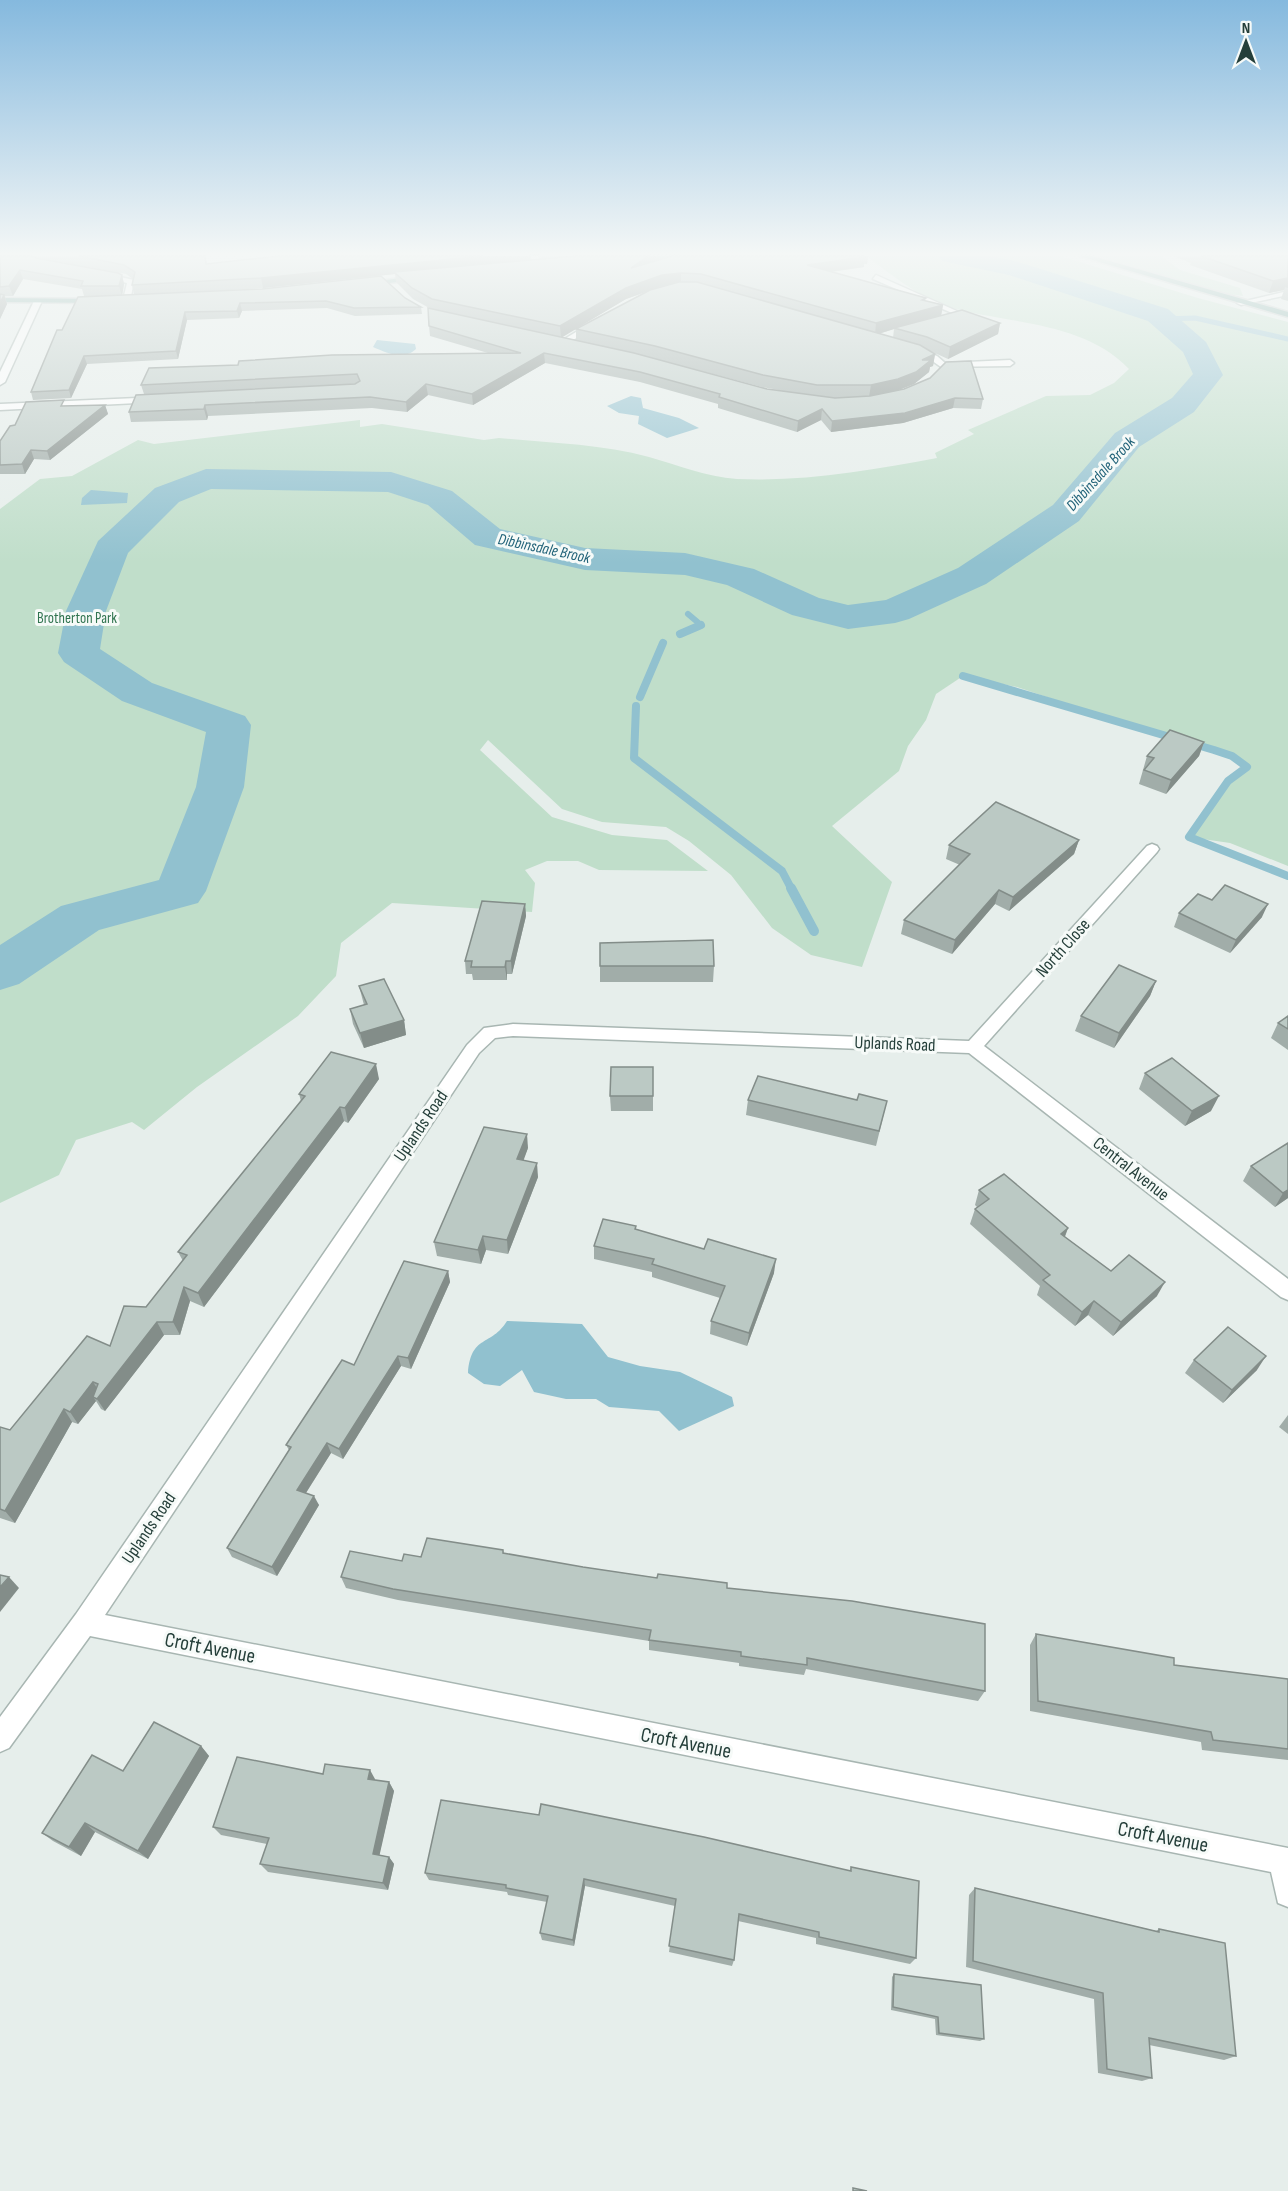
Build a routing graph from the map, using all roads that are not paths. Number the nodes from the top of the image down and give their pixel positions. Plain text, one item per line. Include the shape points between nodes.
1 (8, 358) edge
2 (934, 358) edge
3 (1010, 363) dead end
4 (0, 382) edge
5 (166, 399) edge
6 (0, 408) edge
7 (1152, 849) dead end
8 (973, 1047) junction
9 (1288, 1291) edge
10 (85, 1623) junction
11 (0, 1738) edge
12 (1286, 1862) edge
13 (1288, 1893) edge

1 - 4 street
2 - 3 street via 941,368 991,360
5 - 6 street
7 - 8 street, North Close
8 - 9 street, Central Avenue
8 - 10 street, Uplands Road via 490,1032 473,1049
10 - 11 street
10 - 12 street, Croft Avenue
12 - 13 street

